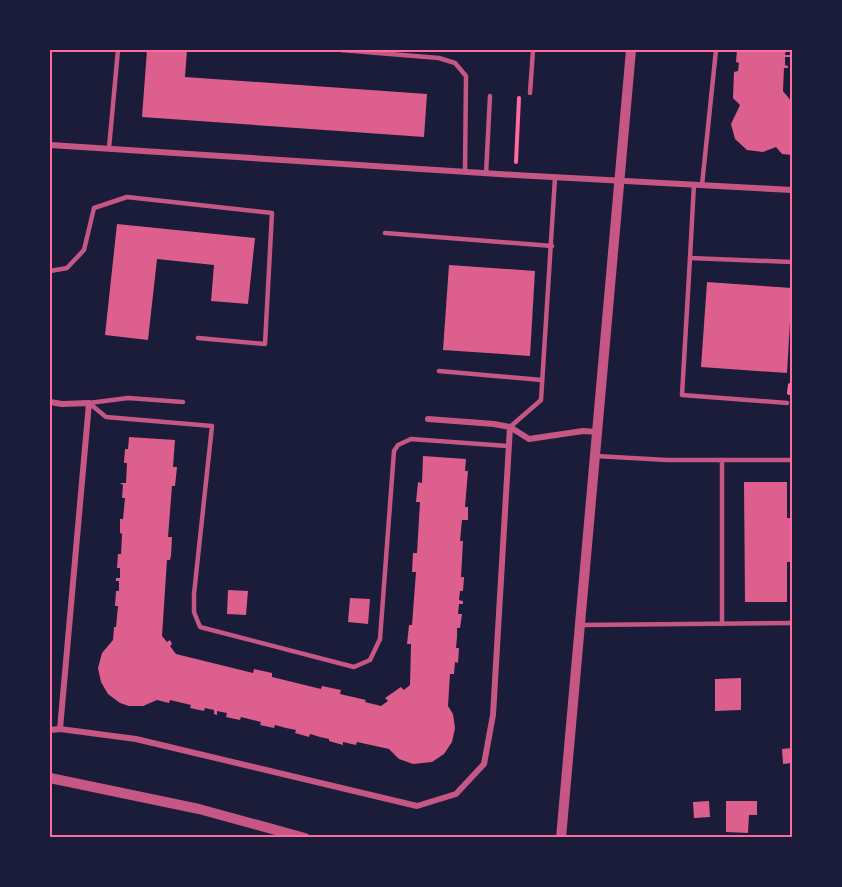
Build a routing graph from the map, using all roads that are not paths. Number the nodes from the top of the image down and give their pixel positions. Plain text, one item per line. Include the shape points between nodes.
1 (118, 50) edge
2 (341, 50) edge
3 (440, 50) edge
4 (534, 50) edge
5 (631, 50) edge
6 (716, 50) edge
7 (439, 58) junction
8 (530, 93) road end
9 (490, 96) dead end
10 (50, 145) edge
11 (110, 148) junction
12 (465, 172) junction
13 (486, 174) junction
14 (555, 177) junction
15 (620, 181) junction
16 (694, 184) junction
17 (702, 185) junction
18 (792, 190) edge
19 (385, 233) dead end
20 (552, 246) junction
21 (690, 258) junction
22 (792, 262) edge
23 (50, 271) edge
24 (198, 338) dead end
25 (439, 371) dead end
26 (542, 380) junction
27 (50, 402) edge
28 (183, 402) dead end
29 (89, 403) junction
30 (787, 403) dead end
31 (428, 419) dead end
32 (510, 428) junction
33 (598, 432) junction
34 (507, 446) junction
35 (596, 456) junction
36 (722, 460) junction
37 (792, 460) edge
38 (792, 623) edge
39 (723, 624) junction
40 (581, 625) junction
41 (60, 729) junction
42 (50, 730) edge
43 (50, 778) edge
44 (303, 837) edge
45 (561, 837) edge

1 - 11 lane
2 - 7 lane
3 - 7 lane
4 - 8 lane
5 - 15 street
6 - 17 lane
7 - 12 lane via 455,63 466,76
9 - 13 lane
10 - 11 street
11 - 12 street
12 - 13 street
13 - 14 street
14 - 15 street
14 - 20 lane
15 - 16 street
15 - 33 street
16 - 17 street
16 - 21 lane
17 - 18 street
19 - 20 lane
20 - 26 lane
21 - 22 lane
21 - 30 lane via 682,395
23 - 24 lane via 67,268 84,250 94,208 127,197 272,213 265,344
25 - 26 lane
26 - 32 lane via 541,400
27 - 29 street
28 - 29 lane via 128,398
29 - 34 lane via 106,417 212,426 195,594 200,627 354,667 369,660 380,639 394,451 398,445 411,439
29 - 41 street
31 - 32 street
32 - 33 street via 529,439
32 - 34 street
33 - 35 street
34 - 41 street via 493,715 484,764 456,794 417,806 136,739
35 - 36 lane
35 - 40 street
36 - 37 lane
36 - 39 lane
38 - 39 lane
39 - 40 lane
40 - 45 street
41 - 42 street
43 - 44 street via 199,809

